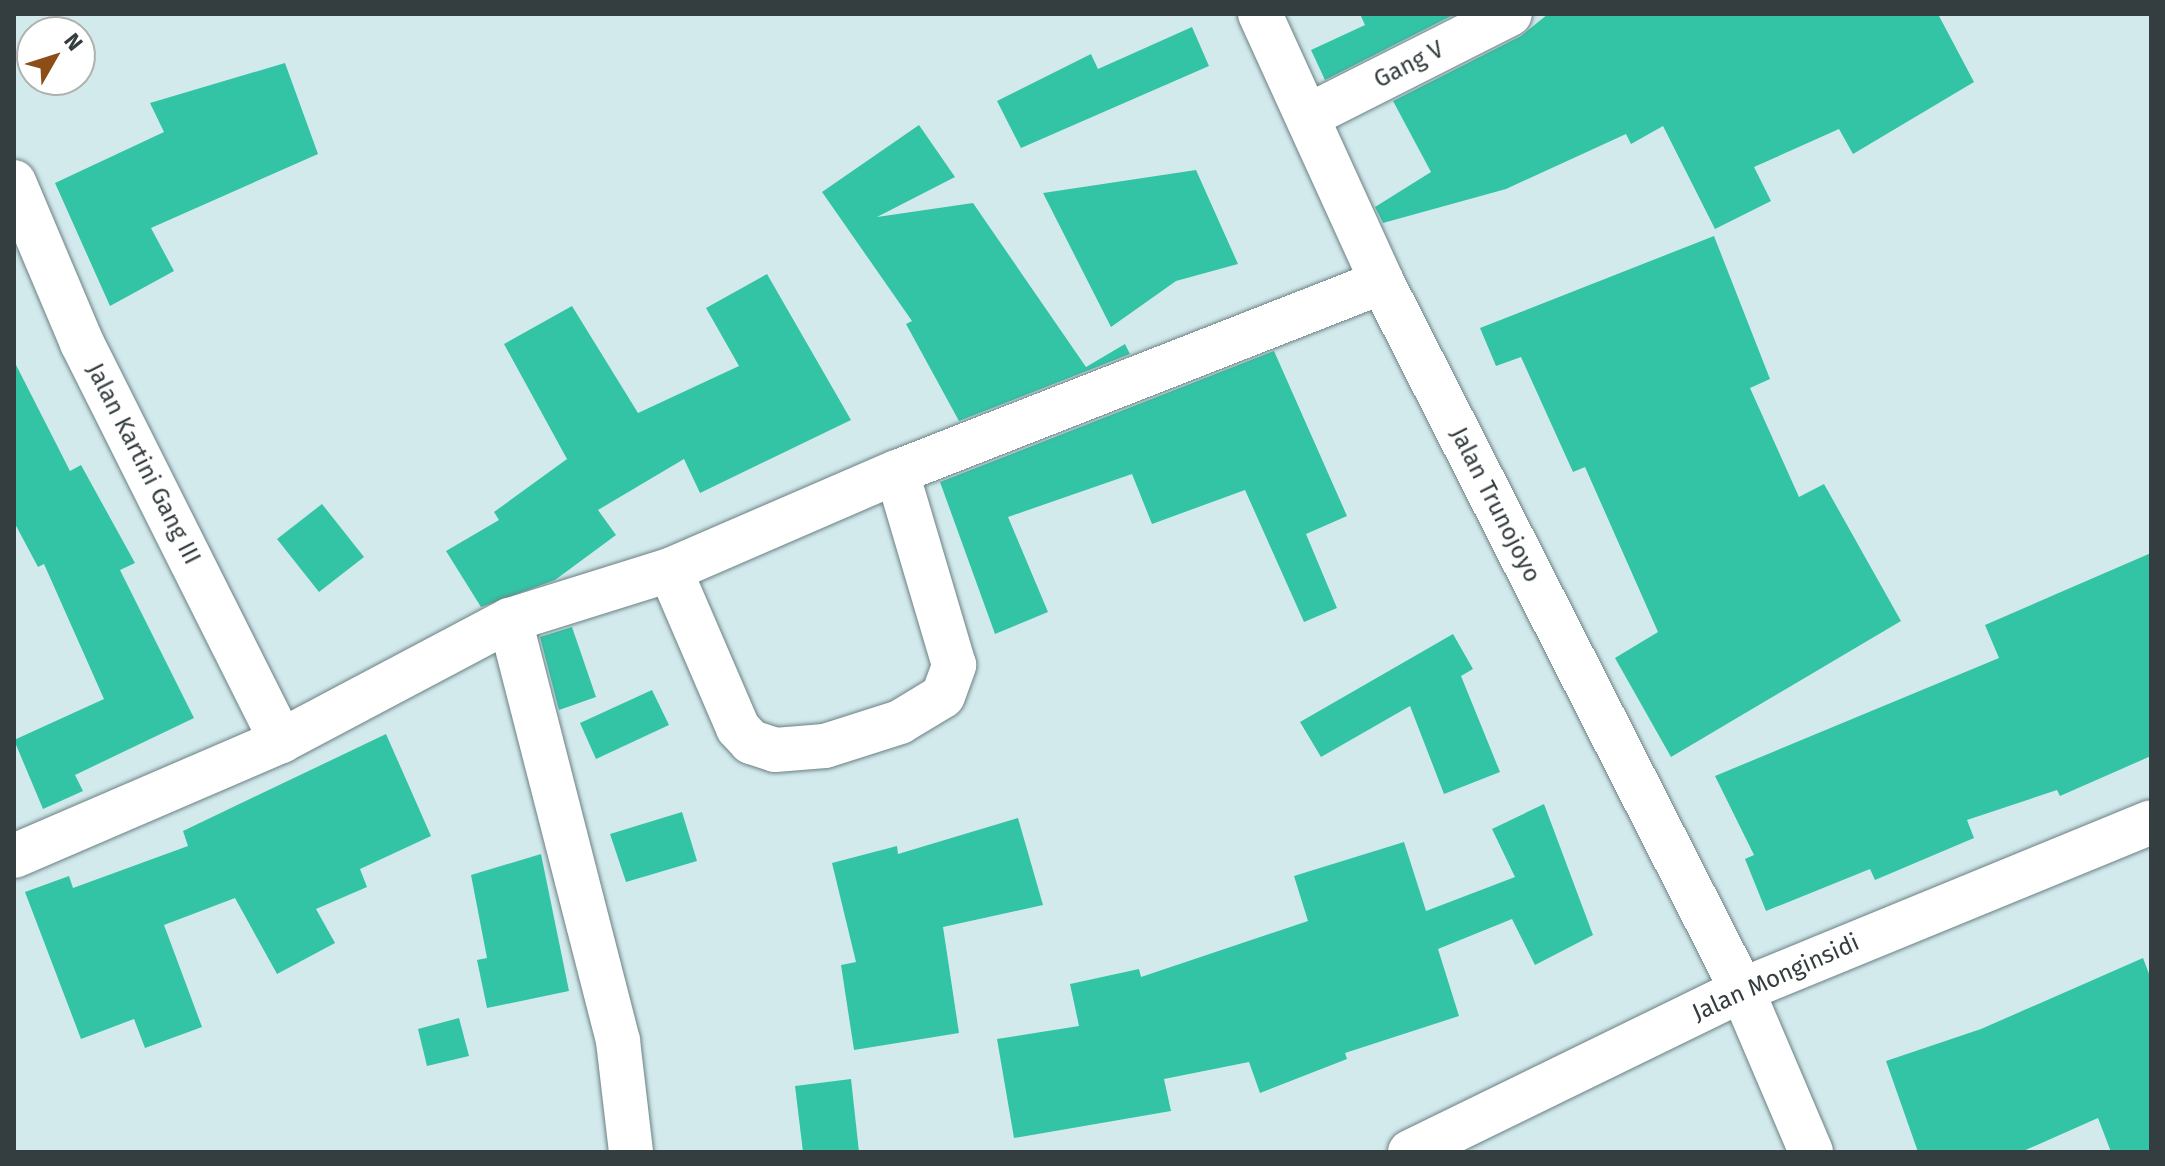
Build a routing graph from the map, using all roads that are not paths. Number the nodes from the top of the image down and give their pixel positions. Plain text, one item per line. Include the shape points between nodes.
1 (1260, 14) edge
2 (1510, 14) edge
3 (1308, 116) junction
4 (14, 182) edge
5 (1382, 282) junction
6 (897, 472) junction
7 (670, 570) junction
8 (510, 620) junction
9 (281, 741) junction
10 (2151, 822) edge
11 (14, 856) edge
12 (1742, 990) junction
13 (631, 1152) edge
14 (1410, 1152) edge
15 (1811, 1152) edge

1 - 3 street, Jalan Trunojoyo
2 - 3 street, Gang V
3 - 5 street, Jalan Trunojoyo
4 - 9 street, Jalan Kartini Gang III via 82,343
5 - 6 street
5 - 12 street, Jalan Trunojoyo
6 - 7 street
6 - 7 street via 954,665 943,696 900,722 825,746 775,750 751,742 738,728
7 - 8 street
8 - 9 street
8 - 13 street via 618,1041
9 - 11 street
10 - 12 street, Jalan Monginsidi
12 - 14 street, Jalan Monginsidi
12 - 15 street, Jalan Trunojoyo

